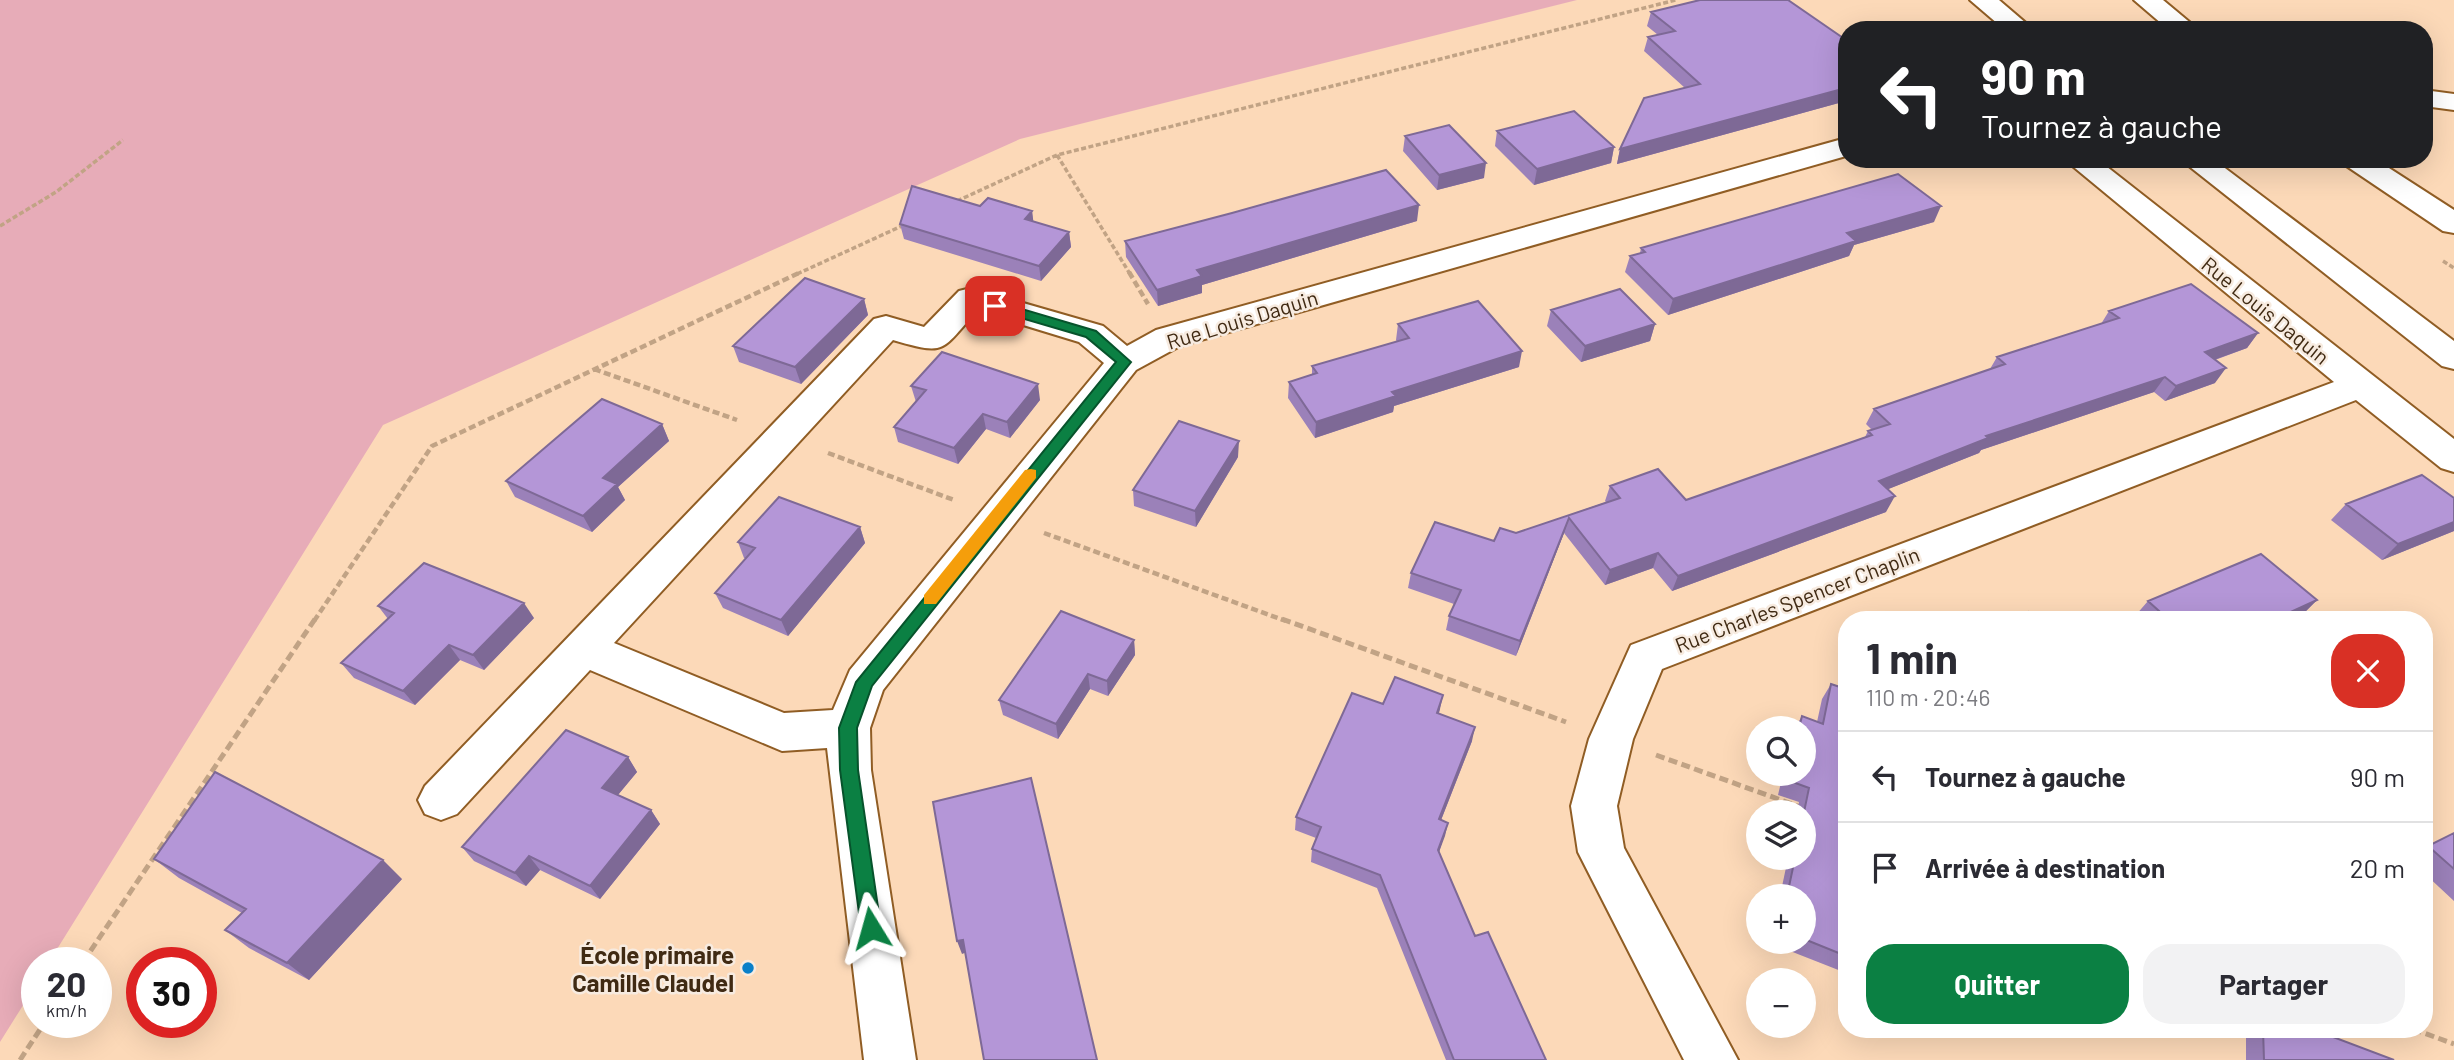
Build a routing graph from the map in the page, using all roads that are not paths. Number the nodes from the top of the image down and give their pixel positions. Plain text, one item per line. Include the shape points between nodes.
1 (1983, 0) edge
2 (2147, 0) edge
3 (2010, 21) edge
4 (2174, 21) edge
5 (2433, 99) edge
6 (2454, 102) edge
7 (1838, 149) edge
8 (2089, 168) edge
9 (2206, 168) edge
10 (2369, 168) edge
11 (2454, 224) edge
12 (2454, 358) edge
13 (1124, 362) junction
14 (2360, 385) junction
15 (2454, 460) edge
16 (584, 649) junction
17 (848, 728) junction
18 (441, 800) dead end
19 (890, 1060) edge
20 (1712, 1060) edge

1 - 3 street
2 - 4 street
5 - 6 street
7 - 13 street, Rue Louis Daquin via 1168,338
8 - 14 street, Rue Louis Daquin
9 - 12 street
10 - 11 street
13 - 16 street via 1091,334 971,298 932,340 886,327
13 - 17 street, Rue Louis Daquin via 865,682
14 - 15 street, Rue Louis Daquin
14 - 20 street, Rue Charles Spencer Chaplin via 1646,657 1611,739 1594,806 1601,852
16 - 17 street via 782,732
16 - 18 street
17 - 19 street, Rue Louis Daquin via 849,770

